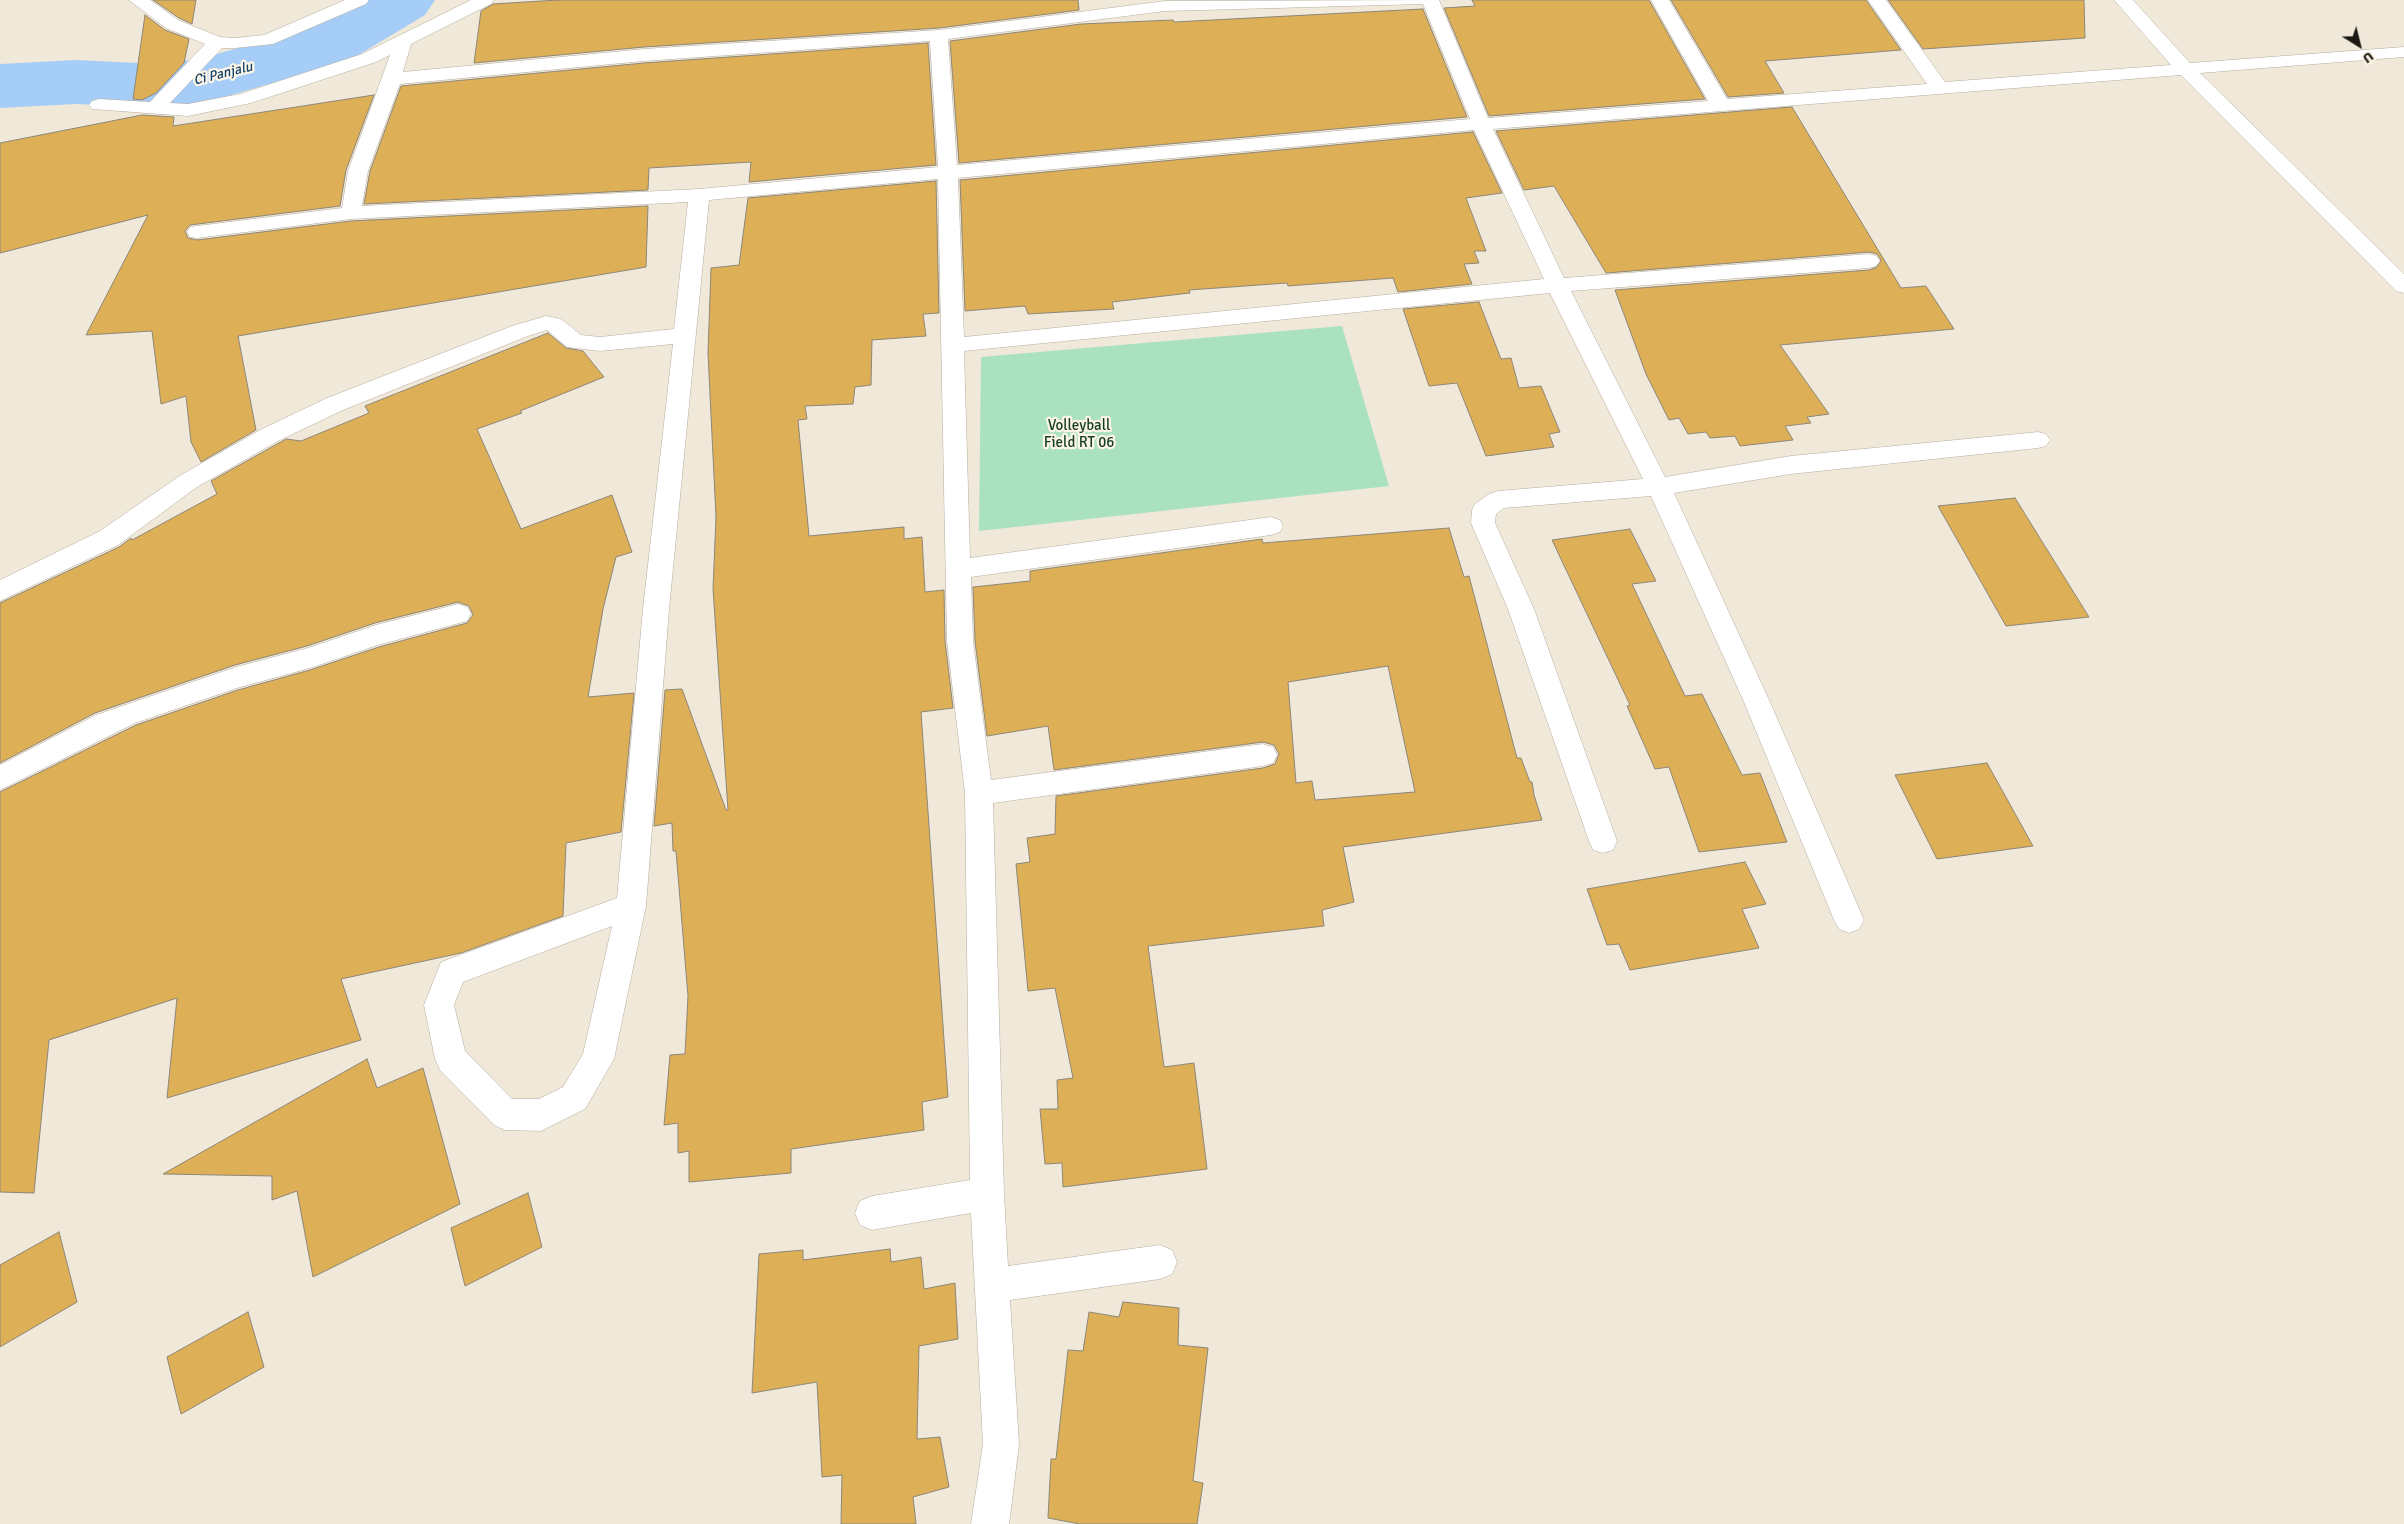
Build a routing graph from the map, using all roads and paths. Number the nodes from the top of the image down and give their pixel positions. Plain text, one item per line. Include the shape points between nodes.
1 (138, 0) edge
2 (360, 0) edge
3 (485, 0) edge
4 (1418, 0) edge
5 (1430, 0) edge
6 (1660, 0) edge
7 (1877, 0) edge
8 (2123, 0) edge
9 (1173, 3) edge
10 (939, 35) junction
11 (403, 41) junction
12 (217, 42) junction
13 (2404, 52) edge
14 (2184, 68) junction
15 (392, 79) junction
16 (1940, 88) junction
17 (99, 105) dead end
18 (1721, 106) junction
19 (155, 108) junction
20 (1481, 124) junction
21 (948, 173) junction
22 (699, 195) junction
23 (351, 213) junction
24 (197, 232) dead end
25 (1869, 261) dead end
26 (1557, 284) junction
27 (2404, 286) edge
28 (684, 335) junction
29 (954, 345) junction
30 (2038, 440) dead end
31 (1658, 487) junction
32 (1271, 526) dead end
33 (960, 569) junction
34 (0, 591) edge
35 (458, 614) dead end
36 (1263, 755) dead end
37 (0, 778) edge
38 (978, 794) junction
39 (1603, 842) dead end
40 (631, 906) junction
41 (1849, 920) dead end
42 (987, 1194) junction
43 (872, 1213) dead end
44 (1160, 1262) dead end
45 (992, 1285) junction
46 (990, 1524) edge

1 - 12 street via 172,24
2 - 12 street via 267,40
3 - 11 street
4 - 9 street
5 - 20 street
6 - 18 street
7 - 16 street
8 - 14 street
9 - 10 street
10 - 15 street via 644,55
10 - 21 street
11 - 15 street
11 - 19 street via 370,58 244,99 188,110
12 - 19 street
13 - 14 street
14 - 16 street
14 - 27 street
15 - 23 street via 358,171
16 - 18 street
17 - 19 street
18 - 20 street
20 - 21 street
20 - 26 street
21 - 22 street
21 - 29 street
22 - 23 street
22 - 28 street
23 - 24 street
25 - 26 street
26 - 29 street
26 - 31 street
28 - 34 street via 600,344 574,342 553,324 520,331 335,404 270,434 189,481 109,538
28 - 40 street via 656,609
29 - 33 street
30 - 31 street via 1791,465
31 - 39 street via 1498,500 1484,510 1483,523 1521,608
31 - 41 street via 1756,702
32 - 33 street
33 - 38 street via 960,641
35 - 37 street via 376,635 126,715
36 - 38 street
38 - 42 street
40 - 40 street via 598,1059 574,1098 541,1115 505,1114 451,1058 439,1005 452,972
42 - 43 street
42 - 45 street
44 - 45 street
45 - 46 street via 1001,1444

